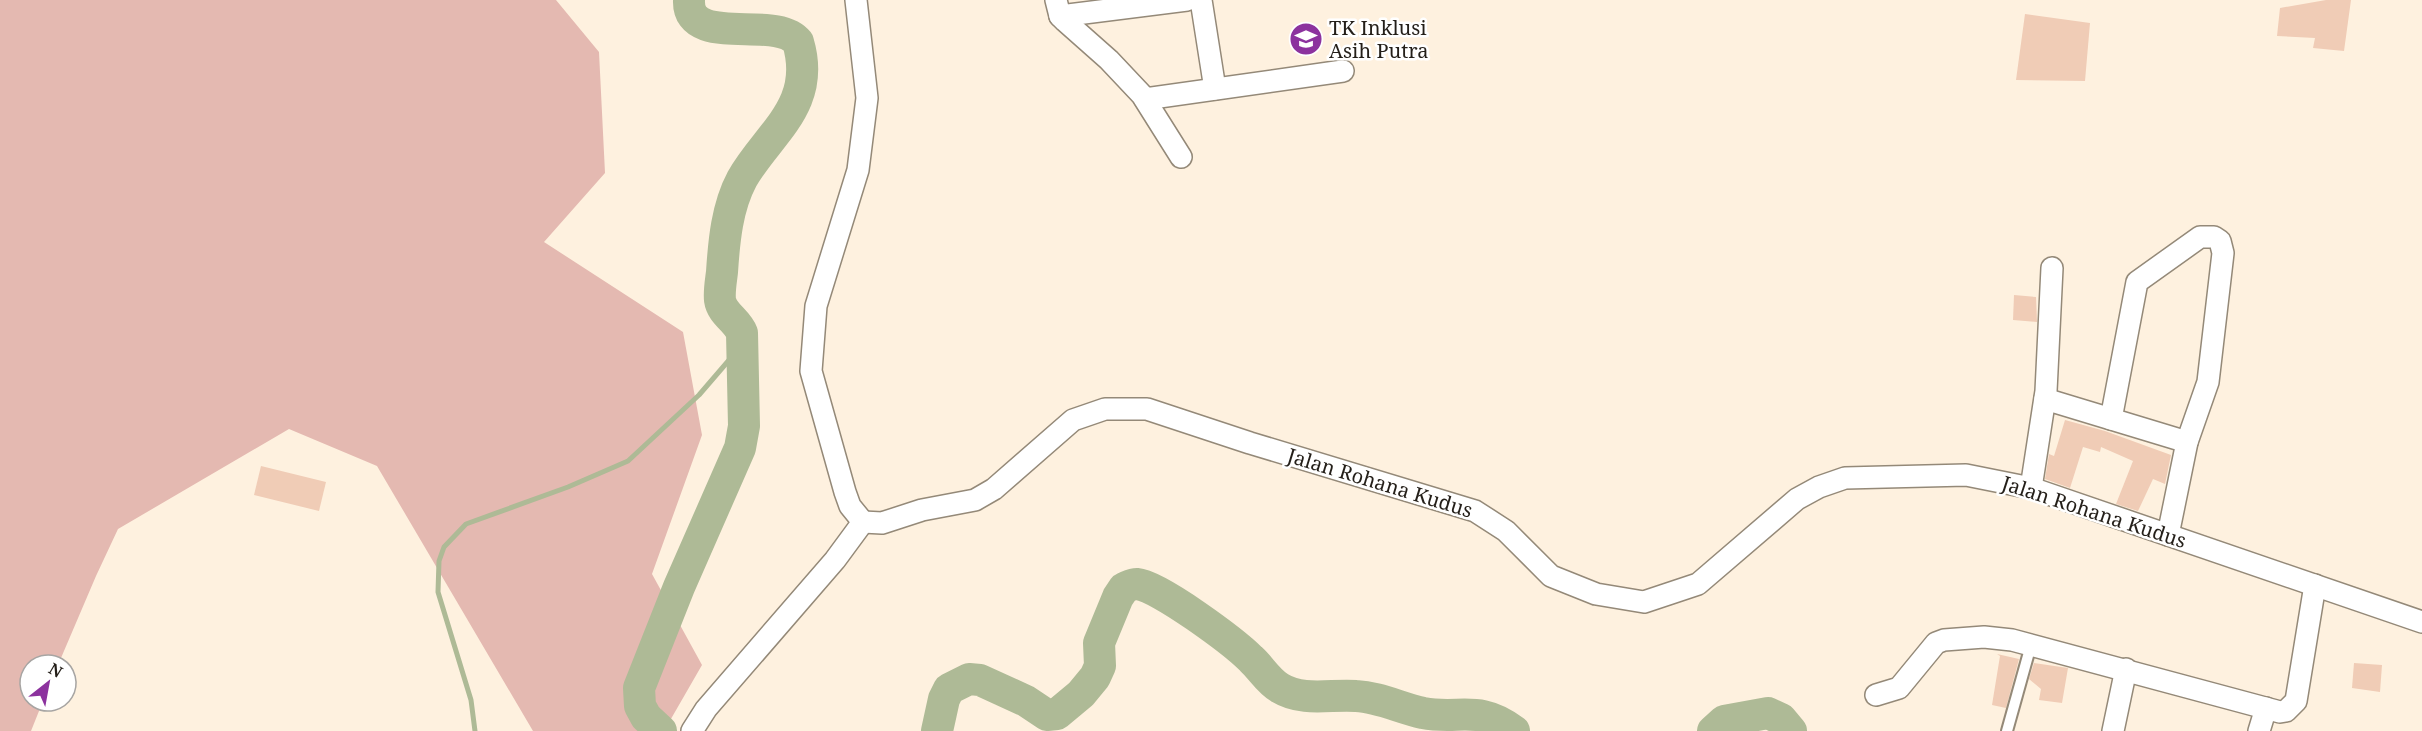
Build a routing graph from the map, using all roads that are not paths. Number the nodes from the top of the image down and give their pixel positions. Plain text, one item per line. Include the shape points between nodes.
1 (856, 0) edge
2 (1187, 0) edge
3 (1201, 0) edge
4 (1058, 8) edge
5 (1343, 71) dead end
6 (1215, 89) junction
7 (1145, 99) junction
8 (1181, 157) dead end
9 (2052, 268) dead end
10 (2045, 399) junction
11 (2111, 419) junction
12 (2187, 442) junction
13 (2031, 488) junction
14 (863, 522) junction
15 (2168, 535) junction
16 (2315, 585) junction
17 (2422, 622) edge
18 (2031, 645) junction
19 (2126, 669) junction
20 (1876, 695) dead end
21 (2266, 708) junction
22 (692, 731) edge
23 (2007, 731) edge
24 (2113, 731) edge
25 (2259, 731) edge

1 - 14 street via 867,98 858,170 816,306 812,371 845,492
2 - 4 street
3 - 6 street
4 - 7 street
5 - 6 street
6 - 7 street
7 - 8 street
9 - 10 street
10 - 11 street
10 - 13 street
11 - 12 street
11 - 12 street via 2137,282 2200,237 2214,237 2220,241 2223,253 2208,382
12 - 15 street
13 - 14 street, Jalan Rohana Kudus via 1966,474 1845,478 1797,499 1698,584 1644,603 1596,594 1551,576 1506,531 1475,511 1147,409 1105,409 1073,420 994,489 975,500 922,510 882,523
13 - 15 street, Jalan Rohana Kudus
14 - 22 street via 706,709
15 - 16 street, Jalan Rohana Kudus
16 - 17 street, Jalan Rohana Kudus
16 - 21 street via 2296,701 2286,711
18 - 19 street
18 - 20 street via 1999,638 1944,640 1929,649 1899,688
18 - 23 lane
19 - 21 street
19 - 24 street
21 - 25 street

